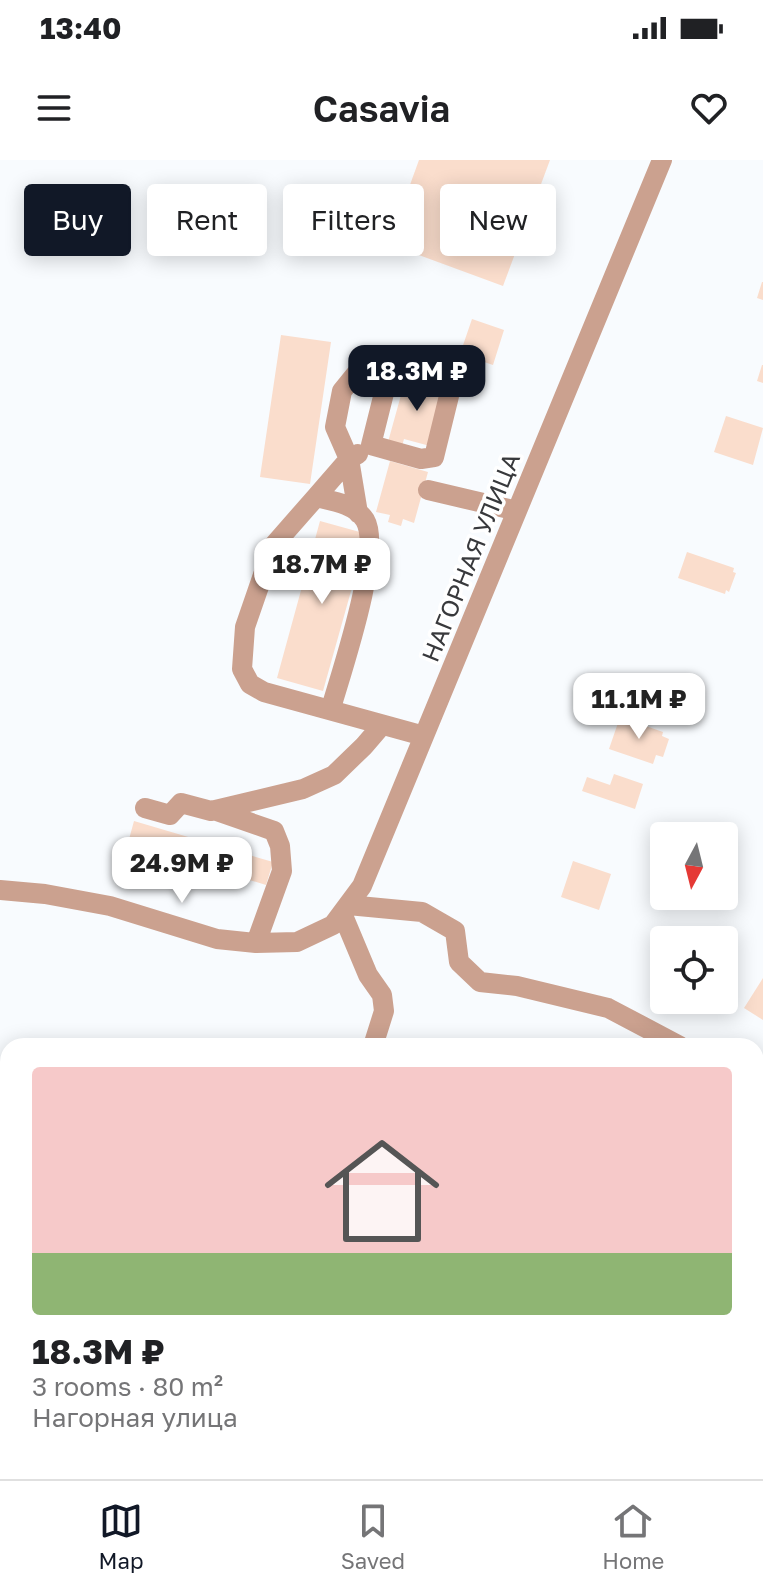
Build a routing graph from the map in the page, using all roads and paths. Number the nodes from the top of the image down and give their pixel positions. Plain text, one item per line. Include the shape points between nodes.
1 (662, 160) edge
2 (449, 396) dead end
3 (371, 445) junction
4 (349, 459) junction
5 (428, 490) dead end
6 (316, 497) junction
7 (517, 511) junction
8 (358, 513) junction
9 (331, 708) junction
10 (382, 725) junction
11 (424, 736) junction
12 (145, 808) dead end
13 (214, 810) junction
14 (4, 894) edge
15 (345, 909) junction
16 (256, 943) junction
17 (376, 1038) edge
18 (665, 1038) edge

1 - 7 street, НАГОРНАЯ УЛИЦА
2 - 3 street via 434,457 421,459
3 - 4 street
3 - 4 street via 385,389 373,377 355,375 342,391 335,427
4 - 6 street
4 - 8 street
5 - 7 street
6 - 8 street
6 - 9 street via 273,546 245,627 242,669 250,684 264,692
7 - 11 street, НАГОРНАЯ УЛИЦА
8 - 9 street via 371,536 366,576
9 - 10 street
10 - 11 street
10 - 13 street via 334,775 303,789
11 - 15 street, НАГОРНАЯ УЛИЦА via 362,886
12 - 13 street via 170,815 181,803
13 - 16 street via 274,831 280,846 282,871
14 - 16 street, НАГОРНАЯ УЛИЦА via 45,894 110,906 217,939
15 - 16 street, НАГОРНАЯ УЛИЦА via 333,925 297,942
15 - 17 street via 368,975 382,995 384,1011
15 - 18 street via 422,912 455,931 459,962 480,982 608,1008

